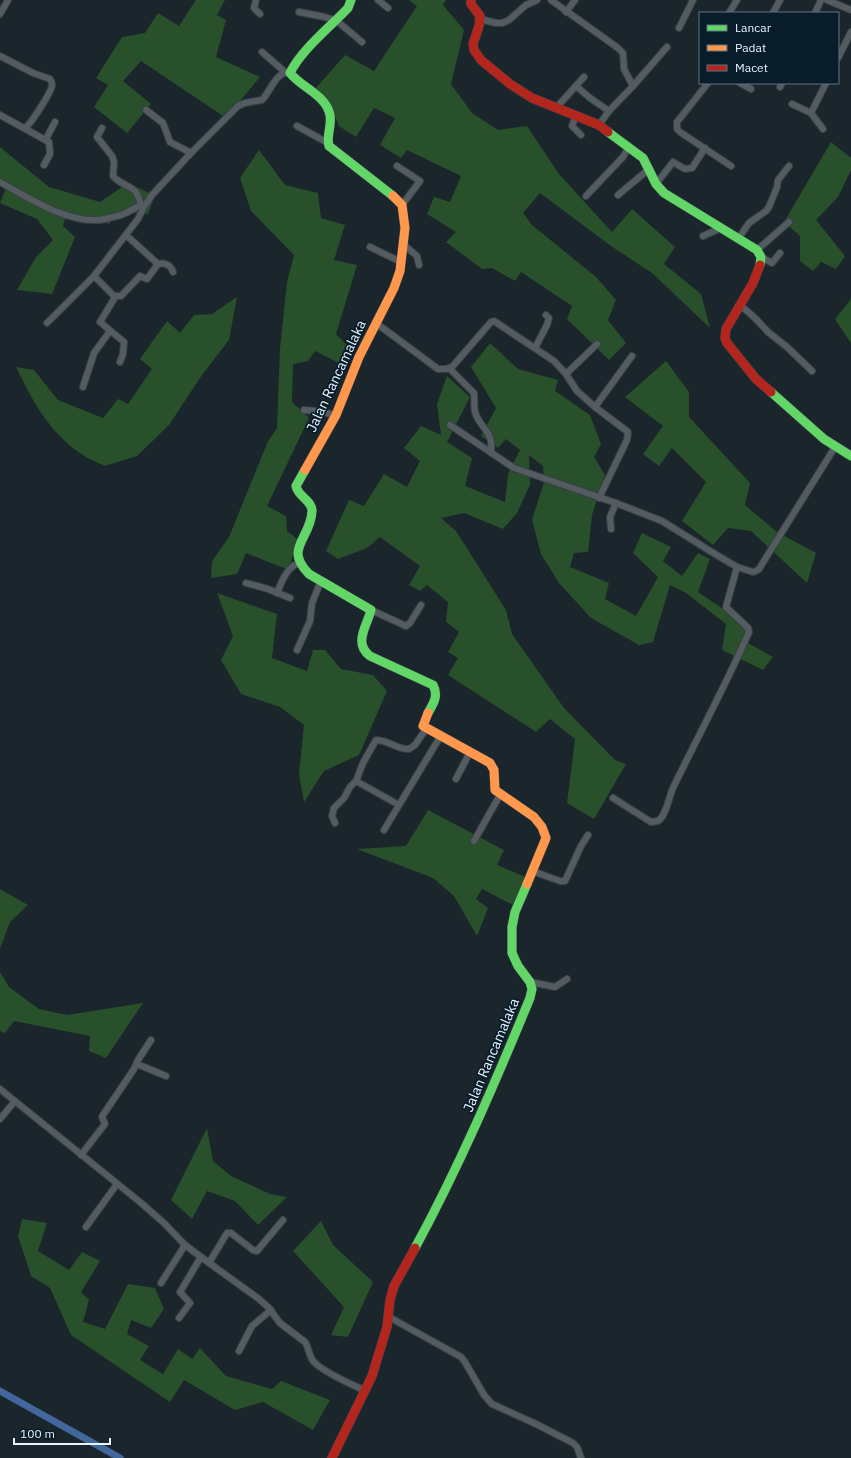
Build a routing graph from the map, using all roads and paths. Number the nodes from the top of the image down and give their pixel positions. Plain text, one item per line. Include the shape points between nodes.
1 (8, 0) edge
2 (256, 0) edge
3 (351, 0) edge
4 (378, 0) edge
5 (471, 0) edge
6 (537, 0) edge
7 (551, 0) edge
8 (575, 0) edge
9 (693, 0) edge
10 (737, 0) edge
11 (780, 0) edge
12 (821, 0) edge
13 (827, 0) edge
14 (388, 8) dead end
15 (851, 10) edge
16 (299, 12) dead end
17 (566, 12) junction
18 (730, 12) edge
19 (774, 12) edge
20 (815, 12) edge
21 (0, 14) edge
22 (260, 14) dead end
23 (480, 19) junction
24 (337, 21) junction
25 (679, 28) dead end
26 (851, 32) edge
27 (362, 42) dead end
28 (667, 47) dead end
29 (262, 52) dead end
30 (0, 56) edge
31 (839, 56) edge
32 (287, 72) junction
33 (584, 77) dead end
34 (707, 84) edge
35 (742, 84) edge
36 (826, 84) edge
37 (576, 86) junction
38 (633, 86) junction
39 (751, 89) dead end
40 (792, 104) dead end
41 (556, 108) junction
42 (146, 110) dead end
43 (609, 111) junction
44 (811, 113) junction
45 (0, 115) edge
46 (576, 116) junction
47 (56, 122) dead end
48 (599, 125) junction
49 (297, 126) dead end
50 (26, 128) junction
51 (102, 128) dead end
52 (823, 129) dead end
53 (581, 135) dead end
54 (46, 139) junction
55 (328, 143) junction
56 (629, 147) junction
57 (705, 148) junction
58 (190, 153) junction
59 (44, 165) dead end
60 (398, 166) dead end
61 (731, 166) dead end
62 (789, 166) dead end
63 (649, 168) junction
64 (0, 182) edge
65 (656, 184) junction
66 (618, 195) dead end
67 (586, 196) dead end
68 (143, 205) junction
69 (402, 205) junction
70 (789, 222) dead end
71 (721, 228) junction
72 (126, 235) junction
73 (704, 236) dead end
74 (738, 239) junction
75 (404, 245) junction
76 (370, 247) dead end
77 (759, 253) junction
78 (780, 253) dead end
79 (401, 262) junction
80 (158, 264) junction
81 (419, 265) dead end
82 (174, 272) dead end
83 (94, 276) junction
84 (114, 296) junction
85 (740, 305) junction
86 (546, 315) dead end
87 (47, 323) dead end
88 (376, 323) junction
89 (110, 331) junction
90 (597, 344) dead end
91 (535, 348) junction
92 (632, 356) dead end
93 (120, 362) dead end
94 (448, 368) junction
95 (812, 371) dead end
96 (566, 374) junction
97 (83, 387) dead end
98 (595, 407) junction
99 (304, 410) dead end
100 (336, 415) junction
101 (450, 425) dead end
102 (834, 447) junction
103 (491, 452) junction
104 (851, 456) edge
105 (599, 498) junction
106 (616, 503) junction
107 (611, 529) dead end
108 (298, 563) junction
109 (737, 567) junction
110 (321, 581) junction
111 (246, 583) dead end
112 (277, 593) junction
113 (290, 598) dead end
114 (421, 605) dead end
115 (371, 610) junction
116 (297, 650) dead end
117 (426, 729) junction
118 (440, 737) junction
119 (470, 752) junction
120 (456, 779) dead end
121 (356, 781) junction
122 (500, 795) junction
123 (613, 798) dead end
124 (399, 805) junction
125 (335, 823) dead end
126 (384, 830) dead end
127 (588, 835) dead end
128 (474, 840) dead end
129 (532, 871) junction
130 (567, 979) dead end
131 (530, 982) junction
132 (151, 1040) dead end
133 (137, 1064) junction
134 (166, 1076) dead end
135 (0, 1089) edge
136 (15, 1101) junction
137 (0, 1119) edge
138 (81, 1155) junction
139 (117, 1184) junction
140 (283, 1220) dead end
141 (86, 1227) dead end
142 (185, 1245) junction
143 (201, 1257) junction
144 (208, 1263) junction
145 (161, 1283) dead end
146 (271, 1310) junction
147 (389, 1317) junction
148 (179, 1318) dead end
149 (239, 1351) dead end
150 (365, 1390) junction
151 (332, 1458) edge
152 (581, 1458) edge

1 - 21 street
2 - 22 street via 254,8
3 - 24 street
4 - 14 street
5 - 23 street
6 - 23 street via 502,23
7 - 17 street
8 - 17 street
9 - 25 street
10 - 18 street
11 - 19 street
12 - 20 street
13 - 15 street
16 - 24 street
17 - 38 street via 621,51 624,56 624,69
23 - 41 street via 473,44 481,60 510,84 532,98
24 - 27 street
24 - 32 street
26 - 31 street
28 - 38 street
29 - 32 street
30 - 50 street via 32,73 50,78 52,83 42,105
32 - 55 street via 321,99 328,109 331,121
32 - 58 street via 280,75 262,100 238,106
33 - 37 street
34 - 57 street via 676,126 680,132
35 - 39 street
36 - 44 street
37 - 41 street
37 - 43 street
38 - 43 street
40 - 44 street
41 - 46 street
42 - 58 street via 163,123 170,142
43 - 48 street
44 - 52 street
45 - 50 street
46 - 48 street
46 - 53 street via 572,126
47 - 54 street
48 - 56 street
49 - 55 street
50 - 54 street
51 - 68 street via 97,137 112,156 113,176 118,182 134,190
54 - 59 street via 49,142 50,154
55 - 69 street
56 - 63 street via 643,158
56 - 67 street via 624,157
57 - 61 street
57 - 65 street via 692,168 685,169 673,162
58 - 68 street
60 - 69 street via 420,181
62 - 74 street via 778,180 769,207 749,223
63 - 65 street
63 - 66 street
64 - 68 street via 46,208 82,218 104,219 125,214
65 - 71 street via 664,193
68 - 72 street via 138,219
69 - 75 street, Jalan Rancamalaka
70 - 77 street
71 - 73 street
71 - 74 street
72 - 80 street
72 - 83 street
74 - 77 street
75 - 79 street, Jalan Rancamalaka
75 - 81 street via 417,256
76 - 79 street
77 - 78 street via 772,263
77 - 85 street via 761,262
79 - 88 street, Jalan Rancamalaka via 394,288
80 - 82 street via 165,263
80 - 84 street via 147,279 140,276 121,296
83 - 84 street
83 - 87 street
84 - 89 street via 100,322
85 - 95 street
85 - 102 street via 726,329 727,343 756,379
86 - 91 street via 549,318 548,323
88 - 94 street via 438,368
88 - 100 street, Jalan Rancamalaka via 359,357
89 - 93 street via 124,342 124,354
89 - 97 street via 94,353
90 - 96 street
91 - 94 street via 497,322 491,322 452,367
91 - 96 street via 554,361
92 - 98 street
94 - 103 street via 474,392 476,415 490,436
96 - 98 street via 577,391
98 - 105 street via 628,432 627,440
99 - 100 street
100 - 108 street, Jalan Rancamalaka via 296,486 297,492 309,502 313,511 311,521 300,542
101 - 103 street
102 - 104 street
102 - 109 street via 758,569 753,572
103 - 105 street via 514,468
105 - 106 street
106 - 107 street via 610,517
106 - 109 street via 662,521
108 - 110 street via 301,568
108 - 112 street via 286,573
109 - 123 street via 726,607 749,632 672,790 663,815 658,821 651,822
110 - 115 street
110 - 116 street via 312,603 310,621
111 - 112 street
112 - 113 street
114 - 115 street via 406,626
115 - 117 street via 360,641 362,650 435,688 436,697 423,723
117 - 118 street
117 - 121 street via 413,748 409,749 376,740
118 - 119 street
118 - 124 street
119 - 120 street
119 - 122 street via 492,766 495,790
121 - 124 street
121 - 125 street via 334,808 332,816
122 - 128 street
122 - 129 street via 523,809 545,831 546,842
124 - 126 street
127 - 129 street via 565,880 560,881
129 - 131 street via 515,912 511,938 518,966
130 - 131 street via 555,987
131 - 147 street, Jalan Rancamalaka via 530,998 495,1084 462,1155 394,1286
132 - 133 street
133 - 134 street
133 - 138 street via 103,1115 105,1124
135 - 136 street
136 - 137 street
136 - 138 street
138 - 139 street
139 - 141 street
139 - 142 street via 151,1211
140 - 144 street via 257,1251 231,1233 227,1233
142 - 143 street
142 - 145 street
143 - 144 street
143 - 148 street via 180,1292 190,1303
144 - 146 street
146 - 149 street via 252,1326
146 - 150 street via 280,1323 305,1342 310,1356 318,1365
147 - 150 street, Jalan Rancamalaka via 375,1369
147 - 152 street via 461,1357 492,1404 573,1443
150 - 151 street, Jalan Rancamalaka

